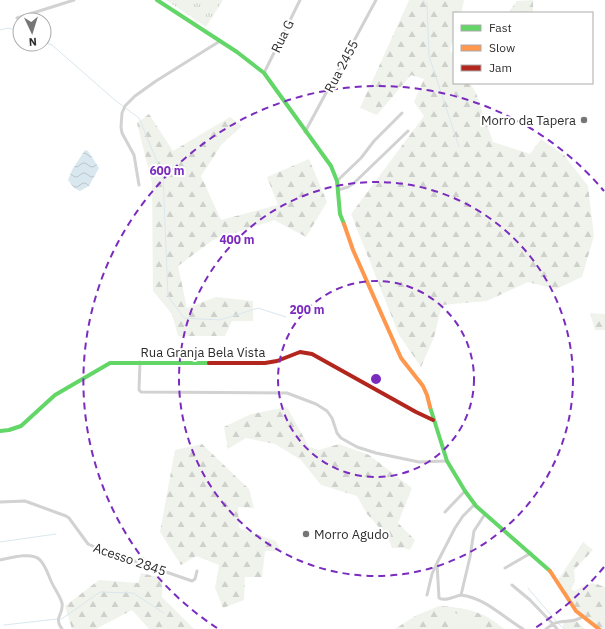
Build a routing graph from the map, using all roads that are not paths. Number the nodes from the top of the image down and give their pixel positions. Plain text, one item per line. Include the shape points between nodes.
1 (74, 0) edge
2 (157, 0) edge
3 (300, 0) edge
4 (376, 0) edge
5 (36, 12) edge
6 (220, 41) junction
7 (264, 73) junction
8 (402, 113) dead end
9 (408, 131) dead end
10 (305, 132) junction
11 (337, 181) junction
12 (139, 186) dead end
13 (338, 190) junction
14 (140, 362) junction
15 (433, 420) junction
16 (0, 431) edge
17 (447, 461) junction
18 (465, 491) junction
19 (0, 502) edge
20 (474, 504) junction
21 (445, 512) dead end
22 (485, 514) junction
23 (531, 554) junction
24 (0, 560) edge
25 (437, 564) junction
26 (505, 568) dead end
27 (197, 571) dead end
28 (512, 586) dead end
29 (427, 595) dead end
30 (461, 595) junction
31 (582, 617) junction
32 (553, 624) junction
33 (62, 629) edge
34 (523, 629) edge
35 (546, 629) edge
36 (556, 629) edge
37 (599, 629) edge

1 - 5 street
2 - 6 street
3 - 7 street, Rua G
4 - 10 street, Rua 2455
6 - 7 street
6 - 12 street via 135,96 125,106 122,113 122,133 134,156
7 - 10 street
8 - 11 street
9 - 13 street via 354,183
10 - 11 street via 331,166
11 - 13 street
13 - 15 street via 340,214 353,250 401,358 427,394
14 - 15 street, Rua Granja Bela Vista via 265,363 306,352
14 - 16 street, Rua Granja Bela Vista via 107,364 55,395 21,426
14 - 17 street via 141,392 286,393 327,411 337,433 357,447 419,462
15 - 17 street
17 - 18 street
18 - 20 street
18 - 21 street
19 - 27 street, Acesso 2845 via 25,501 66,516 88,544 97,548 192,581
20 - 22 street
20 - 25 street via 455,528
22 - 23 street
22 - 30 street via 474,531
23 - 26 street
23 - 31 street via 548,568
24 - 33 street via 24,556 34,556 41,560 61,600 62,609 58,624
25 - 29 street
25 - 30 street via 439,598
28 - 32 street
30 - 34 street via 485,604
31 - 32 street via 575,621 563,620
31 - 37 street
32 - 35 street
32 - 36 street

